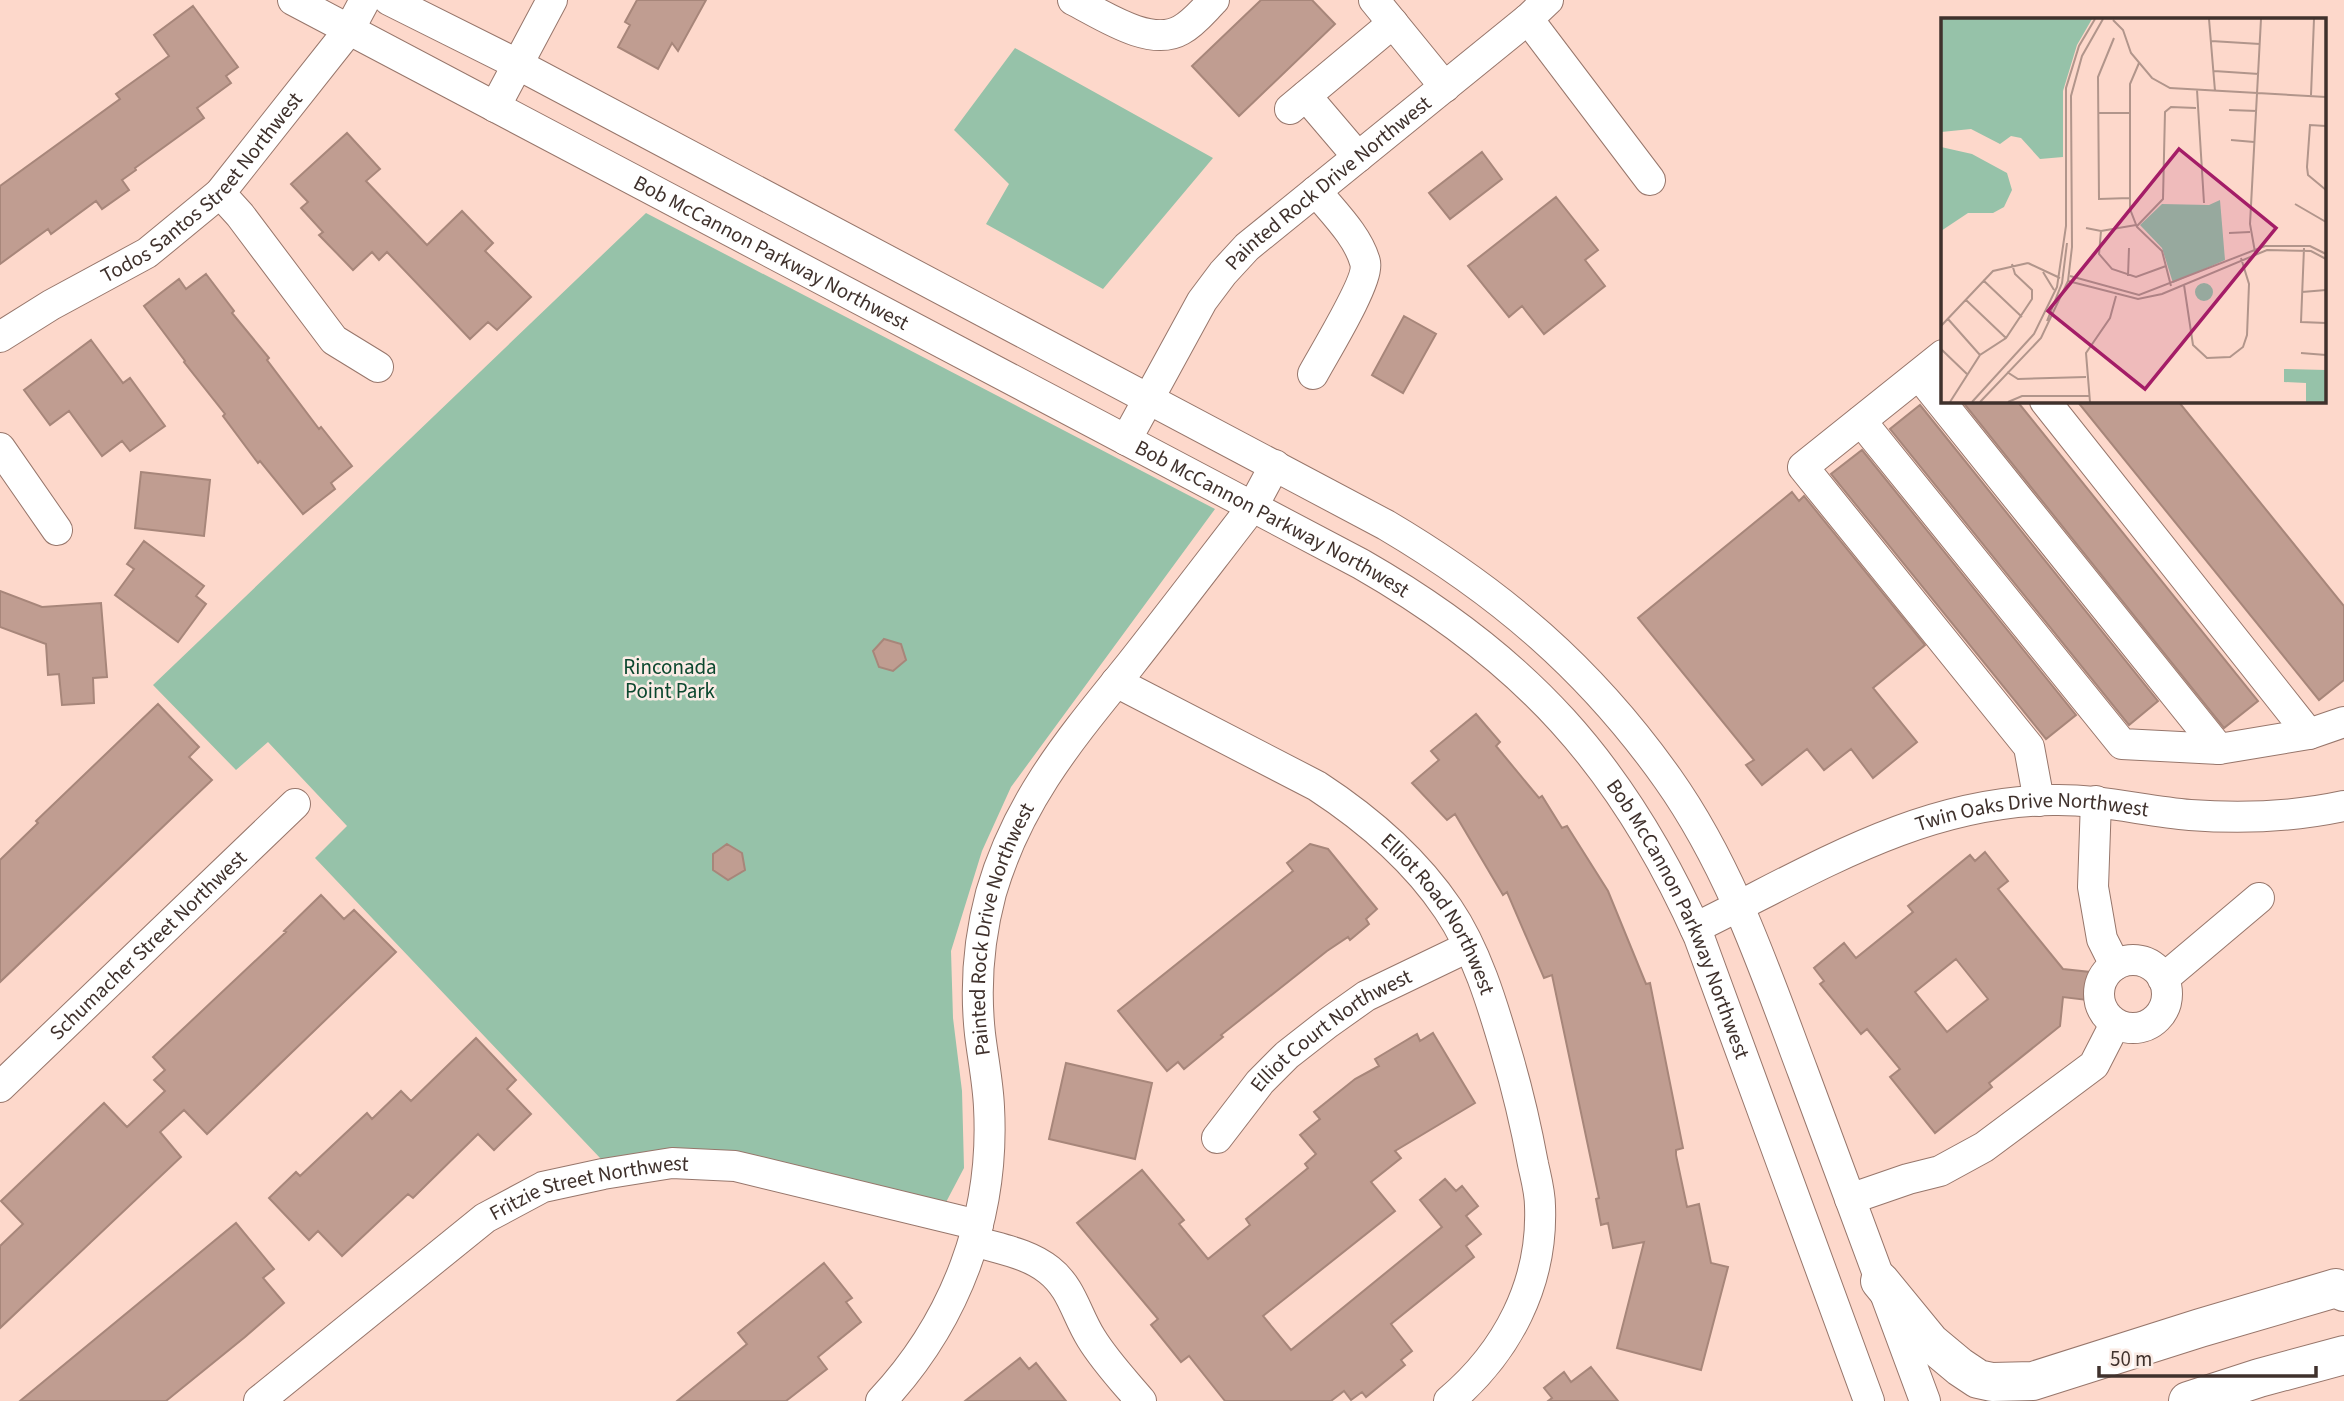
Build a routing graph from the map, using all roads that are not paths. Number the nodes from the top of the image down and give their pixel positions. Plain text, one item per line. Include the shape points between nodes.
1 (293, 0) edge
2 (365, 0) edge
3 (389, 0) edge
4 (552, 0) edge
5 (1073, 0) edge
6 (1214, 0) edge
7 (1374, 0) edge
8 (1538, 10) edge
9 (1393, 23) junction
10 (349, 30) junction
11 (517, 64) junction
12 (1445, 87) junction
13 (495, 107) junction
14 (1357, 157) junction
15 (1650, 180) dead end
16 (1316, 191) junction
17 (220, 193) junction
18 (0, 337) edge
19 (1941, 357) edge
20 (378, 368) dead end
21 (1313, 374) dead end
22 (1919, 375) junction
23 (1148, 397) junction
24 (2046, 402) edge
25 (1861, 421) junction
26 (1126, 440) junction
27 (0, 447) edge
28 (1275, 465) junction
29 (1253, 506) junction
30 (57, 530) dead end
31 (1116, 682) junction
32 (2344, 722) edge
33 (2309, 734) junction
34 (2219, 749) junction
35 (2039, 801) junction
36 (2096, 802) junction
37 (295, 804) dead end
38 (2344, 806) edge
39 (2259, 898) dead end
40 (1739, 907) junction
41 (1695, 928) junction
42 (1468, 947) junction
43 (2115, 965) junction
44 (2163, 979) junction
45 (2115, 1024) junction
46 (0, 1087) edge
47 (1217, 1138) dead end
48 (1850, 1199) junction
49 (976, 1233) junction
50 (1880, 1281) junction
51 (2344, 1292) edge
52 (2344, 1312) edge
53 (2344, 1355) edge
54 (259, 1401) edge
55 (881, 1401) edge
56 (1142, 1401) edge
57 (1449, 1401) edge
58 (1869, 1401) edge
59 (1925, 1401) edge
60 (2055, 1401) edge
61 (2188, 1401) edge

1 - 10 street, Bob McCannon Parkway Northwest
2 - 10 street, Todos Santos Street Northwest
3 - 11 street
4 - 11 street
5 - 6 street via 1159,36 1181,30
7 - 9 street
8 - 12 street, Painted Rock Drive Northwest
8 - 15 street
9 - 12 street
9 - 14 street via 1298,103
10 - 13 street, Bob McCannon Parkway Northwest
10 - 17 street, Todos Santos Street Northwest
11 - 13 street
11 - 23 street
12 - 14 street, Painted Rock Drive Northwest
13 - 26 street, Bob McCannon Parkway Northwest
14 - 16 street, Painted Rock Drive Northwest
16 - 21 street via 1356,242 1366,264 1363,282
16 - 23 street, Painted Rock Drive Northwest via 1247,247 1223,273 1202,300
17 - 18 street, Todos Santos Street Northwest via 147,253
17 - 20 street via 334,340
19 - 22 street
22 - 25 street
22 - 34 street
23 - 26 street, Painted Rock Drive Northwest
23 - 28 street
24 - 33 street
25 - 34 street via 2122,744
25 - 35 street via 1802,467 2029,747
26 - 29 street, Bob McCannon Parkway Northwest
27 - 30 street
28 - 29 street, Painted Rock Drive Northwest
28 - 40 street via 1434,554 1523,619 1564,656 1669,781 1697,824
29 - 31 street, Painted Rock Drive Northwest
29 - 41 street, Bob McCannon Parkway Northwest via 1405,589 1525,681 1593,755 1625,798 1678,889
31 - 42 street, Elliot Road Northwest via 1346,805 1425,878
31 - 49 street, Painted Rock Drive Northwest via 1033,793 1011,837 991,895 979,963 990,1144
32 - 33 street
33 - 34 street
35 - 36 street, Twin Oaks Drive Northwest
35 - 40 street, Twin Oaks Drive Northwest via 1964,810 1921,821 1878,837
36 - 38 street, Twin Oaks Drive Northwest via 2232,817
36 - 43 street via 2093,887 2102,939
37 - 46 street, Schumacher Street Northwest
39 - 44 street
40 - 41 street, Twin Oaks Drive Northwest
40 - 48 street
41 - 58 street, Bob McCannon Parkway Northwest
42 - 47 street, Elliot Court Northwest via 1366,996 1328,1023 1260,1082
42 - 57 street, Elliot Road Northwest via 1515,1080 1540,1204 1537,1258 1507,1337
43 - 44 street via 2137,960 2157,970
43 - 45 street via 2106,973 2099,995 2106,1016
44 - 45 street via 2166,1001 2156,1020 2136,1028
45 - 48 street via 2094,1065 1984,1147 1940,1171
48 - 50 street
49 - 54 street, Fritzie Street Northwest via 735,1166 672,1163 543,1187 485,1218
49 - 55 street, Painted Rock Drive Northwest via 939,1325
49 - 56 street, Fritzie Street Northwest via 1035,1261 1058,1278 1097,1348
50 - 51 main road via 1930,1342 1978,1379 1992,1382 2034,1381 2336,1288
50 - 59 street
52 - 60 main road via 2200,1349
53 - 61 main road

